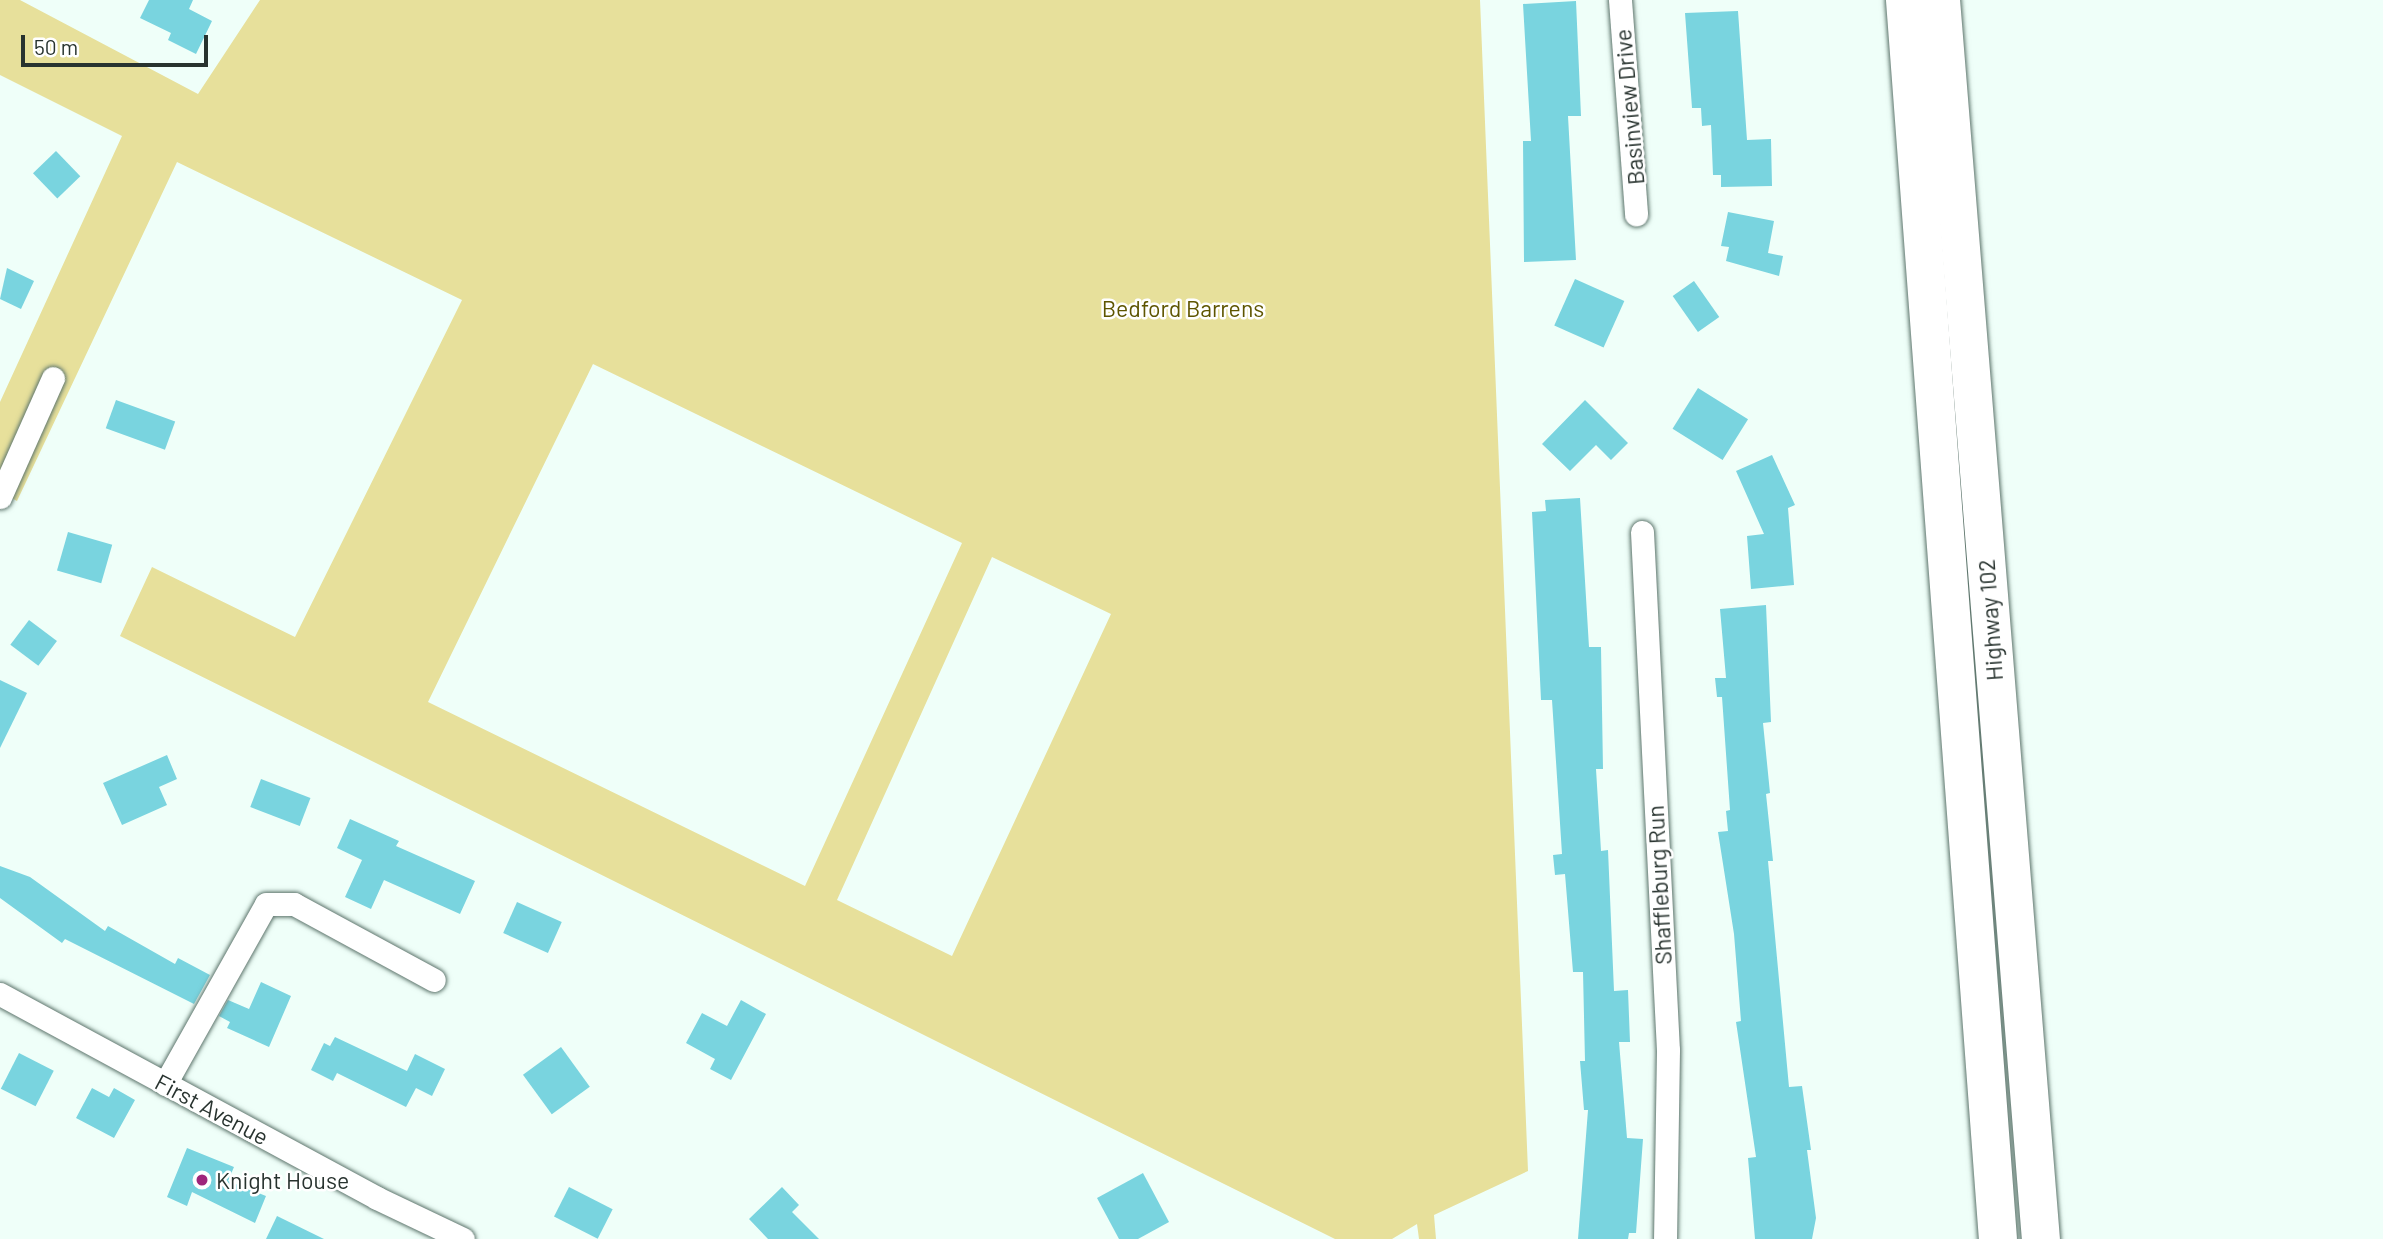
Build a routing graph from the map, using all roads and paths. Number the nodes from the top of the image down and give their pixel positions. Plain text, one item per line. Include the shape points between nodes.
1 (1620, 0) edge
2 (1905, 0) edge
3 (1941, 0) edge
4 (1636, 214) dead end
5 (53, 378) dead end
6 (0, 497) edge
7 (1642, 532) dead end
8 (434, 980) dead end
9 (0, 994) edge
10 (165, 1084) junction
11 (463, 1239) edge
12 (1665, 1239) edge
13 (1998, 1239) edge
14 (2040, 1239) edge

1 - 4 street, Basinview Drive
2 - 13 highway, Highway 102
3 - 14 highway, Highway 102
5 - 6 street
7 - 12 street, Shaffleburg Run via 1668,1049
8 - 10 street via 294,904 266,904
9 - 10 street, First Avenue
10 - 11 street, First Avenue

